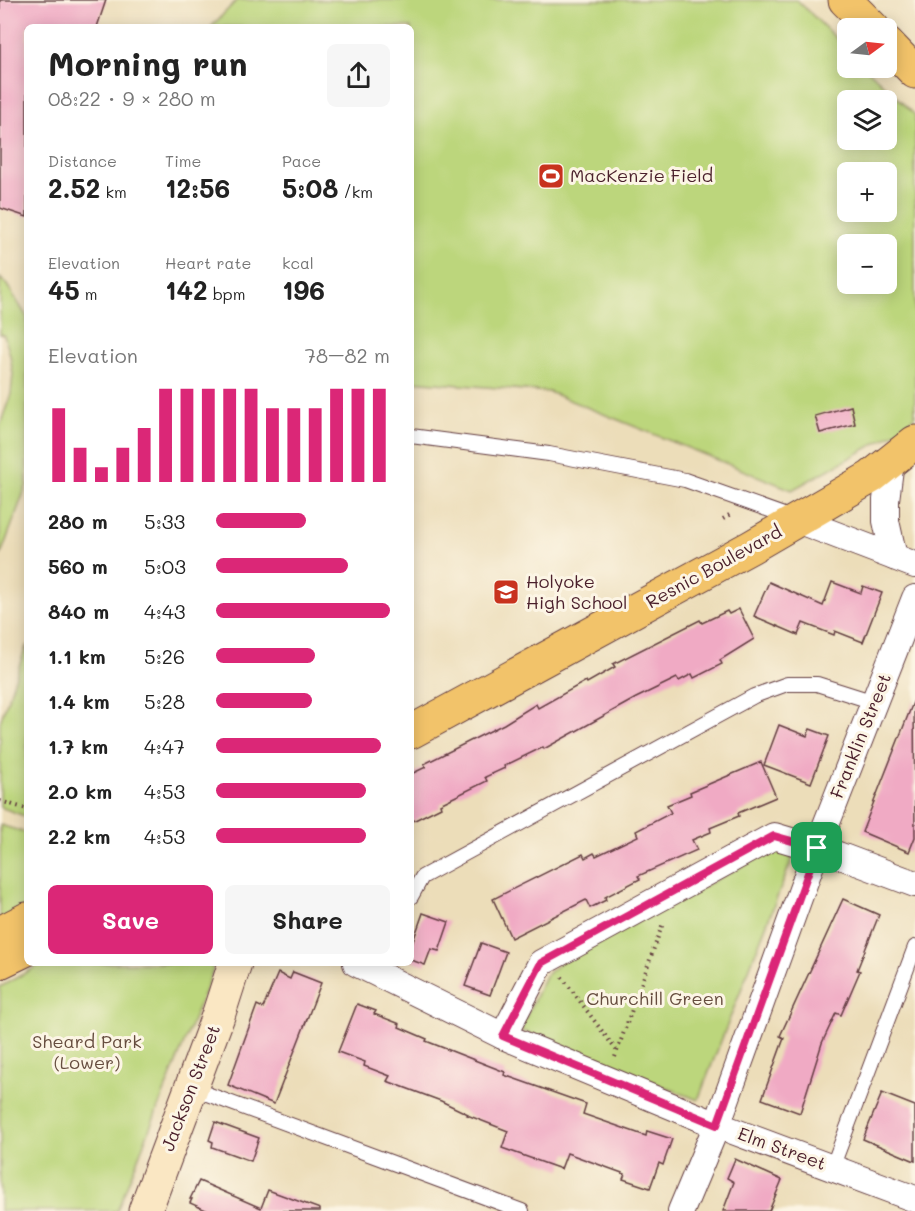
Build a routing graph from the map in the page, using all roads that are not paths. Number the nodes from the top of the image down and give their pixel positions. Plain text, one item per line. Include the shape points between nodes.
1 (845, 0) edge
2 (863, 18) edge
3 (897, 53) edge
4 (915, 71) edge
5 (414, 436) edge
6 (903, 451) edge
7 (797, 520) junction
8 (904, 561) edge
9 (915, 598) edge
10 (874, 702) junction
11 (414, 730) edge
12 (817, 848) junction
13 (915, 884) edge
14 (414, 892) edge
15 (24, 921) edge
16 (0, 933) edge
17 (915, 947) edge
18 (24, 950) edge
19 (0, 962) edge
20 (234, 966) edge
21 (370, 966) edge
22 (503, 1036) junction
23 (191, 1088) junction
24 (717, 1125) junction
25 (832, 1168) junction
26 (915, 1199) edge
27 (145, 1211) edge
28 (522, 1211) edge
29 (681, 1211) edge

1 - 2 main road
3 - 4 main road
5 - 7 lane via 549,454 685,480
6 - 7 main road, Resnic Boulevard via 871,477
6 - 8 street via 886,500 886,521
7 - 8 street
7 - 11 main road, Resnic Boulevard
9 - 10 street, Franklin Street
10 - 12 street, Franklin Street
10 - 14 lane via 817,684 788,684 754,696 422,877
12 - 13 street
12 - 22 street via 774,836 541,963
12 - 24 street, Franklin Street
15 - 16 main road
17 - 25 lane
18 - 19 main road
20 - 23 street, Jackson Street
21 - 22 street, Elm Street
22 - 24 street, Elm Street
23 - 27 street, Jackson Street
23 - 28 lane
24 - 25 street, Elm Street
24 - 29 street, Franklin Street
25 - 26 street, Elm Street

